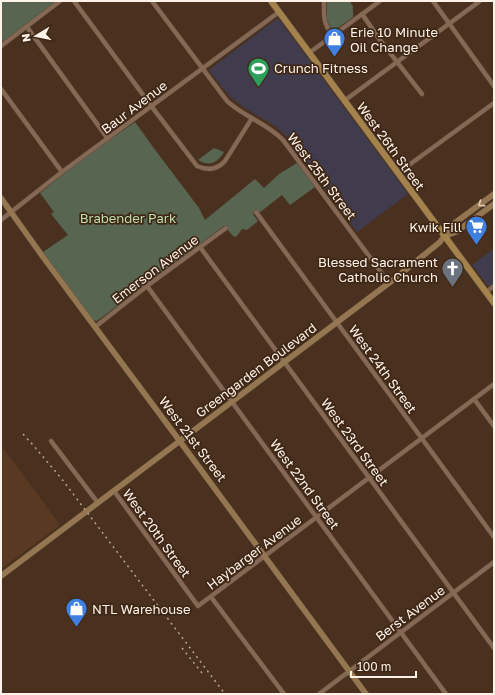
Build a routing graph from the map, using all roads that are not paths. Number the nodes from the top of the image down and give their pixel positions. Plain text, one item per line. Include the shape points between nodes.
1 (60, 1) edge
2 (74, 1) edge
3 (152, 1) edge
4 (271, 1) edge
5 (324, 1) edge
6 (380, 1) edge
7 (434, 1) edge
8 (480, 1) edge
9 (279, 12) junction
10 (362, 14) junction
11 (450, 23) junction
12 (27, 27) junction
13 (332, 36) junction
14 (1, 46) edge
15 (309, 53) junction
16 (398, 62) junction
17 (202, 69) junction
18 (494, 86) edge
19 (1, 89) edge
20 (422, 94) dead end
21 (344, 101) junction
22 (494, 102) edge
23 (152, 106) junction
24 (252, 118) junction
25 (108, 139) junction
26 (62, 172) junction
27 (398, 173) junction
28 (494, 194) edge
29 (1, 198) edge
30 (494, 204) edge
31 (11, 212) junction
32 (256, 212) dead end
33 (1, 220) edge
34 (226, 228) dead end
35 (445, 237) junction
36 (200, 247) junction
37 (389, 284) junction
38 (147, 286) junction
39 (494, 286) edge
40 (486, 292) junction
41 (494, 303) edge
42 (337, 323) junction
43 (95, 326) junction
44 (284, 362) junction
45 (494, 384) edge
46 (474, 399) junction
47 (232, 402) junction
48 (494, 426) edge
49 (422, 438) junction
50 (51, 441) dead end
51 (180, 441) junction
52 (369, 478) junction
53 (114, 491) junction
54 (98, 503) junction
55 (317, 517) junction
56 (494, 537) edge
57 (265, 556) junction
58 (494, 562) edge
59 (1, 576) edge
60 (454, 593) junction
61 (211, 597) junction
62 (198, 606) joint
63 (401, 632) junction
64 (494, 648) edge
65 (349, 671) junction
66 (284, 694) edge
67 (319, 694) edge
68 (366, 694) edge
69 (446, 694) edge

1 - 12 street
2 - 23 street
3 - 17 street, West 25th Street
4 - 9 main road, West 26th Street
5 - 13 street via 324,21
6 - 10 street
7 - 11 street
8 - 11 street
9 - 15 main road, West 26th Street
9 - 17 street, Baur Avenue
10 - 13 street
10 - 16 street
11 - 16 street
11 - 18 street
12 - 14 street
12 - 25 street
13 - 15 street
15 - 21 main road, West 26th Street
16 - 20 street
16 - 21 street
17 - 23 street, Baur Avenue
17 - 24 street, West 25th Street via 227,101
19 - 26 street
21 - 27 main road, West 26th Street
22 - 27 street
23 - 24 street via 195,163 207,170 223,164
23 - 25 street, Baur Avenue
24 - 37 street, West 25th Street via 270,128 283,140
25 - 26 street, Baur Avenue
26 - 31 street, Baur Avenue
27 - 35 main road, West 26th Street
28 -> 35 street, Greengarden Boulevard via 452,225
29 - 31 street, West 21st Street
30 - 35 street, Greengarden Boulevard
31 - 33 street, Baur Avenue
31 - 43 street, West 21st Street
32 - 42 street, West 24th Street
34 - 36 street, Emerson Avenue
35 - 37 street, Greengarden Boulevard
35 - 40 main road, West 26th Street
36 - 38 street, Emerson Avenue
36 - 44 street, West 23rd Street
37 - 42 street, Greengarden Boulevard
38 - 43 street, Emerson Avenue
38 - 47 street, West 22nd Street
39 - 40 street
40 - 41 main road, West 26th Street
42 - 44 street, Greengarden Boulevard
42 - 49 street, West 24th Street
43 - 51 street, West 21st Street
44 - 47 street, Greengarden Boulevard
44 - 52 street, West 23rd Street
45 - 46 street, Haybarger Avenue
46 - 48 street
46 - 49 street, Haybarger Avenue
47 - 51 street, Greengarden Boulevard
47 - 55 street, West 22nd Street
49 - 52 street, Haybarger Avenue
49 - 56 street, West 24th Street
50 - 54 street
51 - 53 street, Greengarden Boulevard
51 - 57 street, West 21st Street
52 - 55 street, Haybarger Avenue
52 - 60 street, West 23rd Street
53 - 54 street, Greengarden Boulevard
53 - 62 street, West 20th Street
54 - 59 street, Greengarden Boulevard
55 - 57 street, Haybarger Avenue
55 - 63 street, West 22nd Street
57 - 61 street, Haybarger Avenue
57 - 65 street, West 21st Street
58 - 60 street, Berst Avenue
60 - 63 street, Berst Avenue
60 - 64 street, West 23rd Street
61 - 62 street, Haybarger Avenue
61 - 66 street
63 - 65 street, Berst Avenue
63 - 69 street, West 22nd Street
65 - 67 street, Berst Avenue
65 - 68 street, West 21st Street

